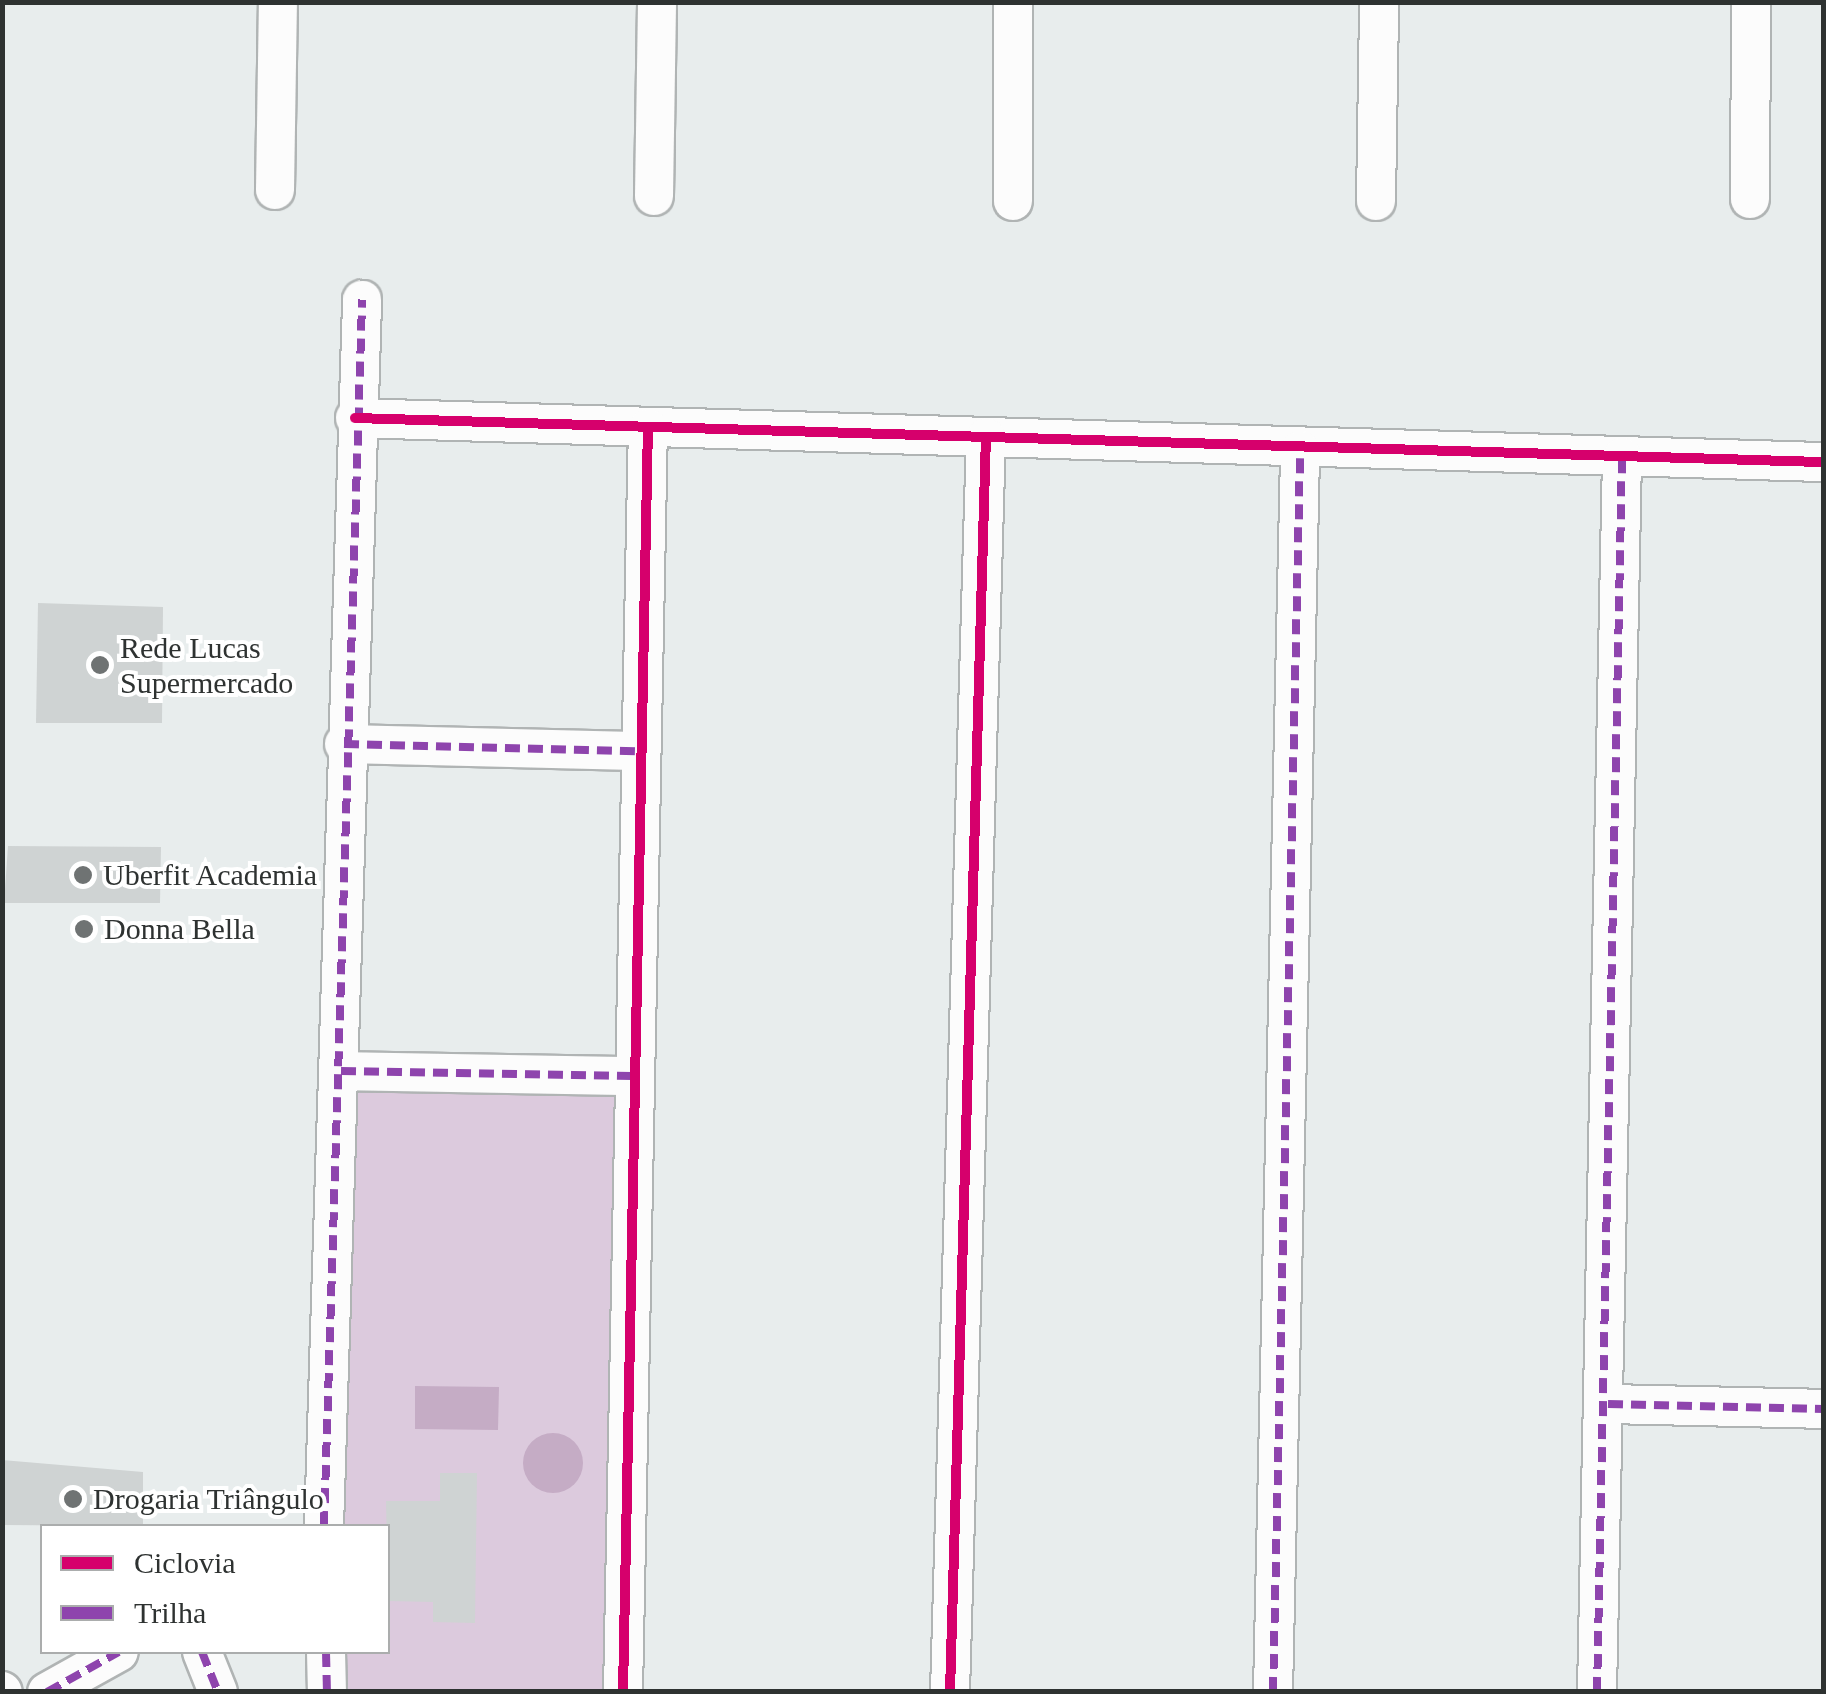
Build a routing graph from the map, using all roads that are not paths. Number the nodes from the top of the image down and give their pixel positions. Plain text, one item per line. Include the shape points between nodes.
1 (278, 2) edge
2 (657, 2) edge
3 (1014, 2) edge
4 (1379, 2) edge
5 (1751, 2) edge
6 (275, 190) dead end
7 (654, 196) dead end
8 (1750, 199) dead end
9 (1013, 201) dead end
10 (1376, 202) dead end
11 (362, 300) dead end
12 (355, 418) junction
13 (648, 428) junction
14 (986, 438) junction
15 (1300, 450) junction
16 (1622, 457) junction
17 (1824, 462) edge
18 (344, 744) junction
19 (636, 751) junction
20 (340, 1071) junction
21 (632, 1076) junction
22 (1608, 1404) junction
23 (1824, 1409) edge
24 (324, 1524) edge
25 (115, 1654) edge
26 (203, 1654) edge
27 (326, 1654) edge
28 (47, 1692) edge
29 (218, 1692) edge
30 (327, 1692) edge
31 (623, 1692) edge
32 (950, 1692) edge
33 (1273, 1692) edge
34 (1596, 1692) edge

1 - 6 street
2 - 7 street
3 - 9 street
4 - 10 street
5 - 8 street
11 - 12 street
12 - 13 street
12 - 18 street
13 - 14 street
13 - 19 street
14 - 15 street
14 - 32 street
15 - 16 street
15 - 33 street
16 - 17 street
16 - 22 street
18 - 19 street
18 - 20 street
19 - 21 street
20 - 21 street
20 - 24 street
21 - 31 street
22 - 23 street
22 - 34 street
25 - 28 street
26 - 29 street
27 - 30 street

